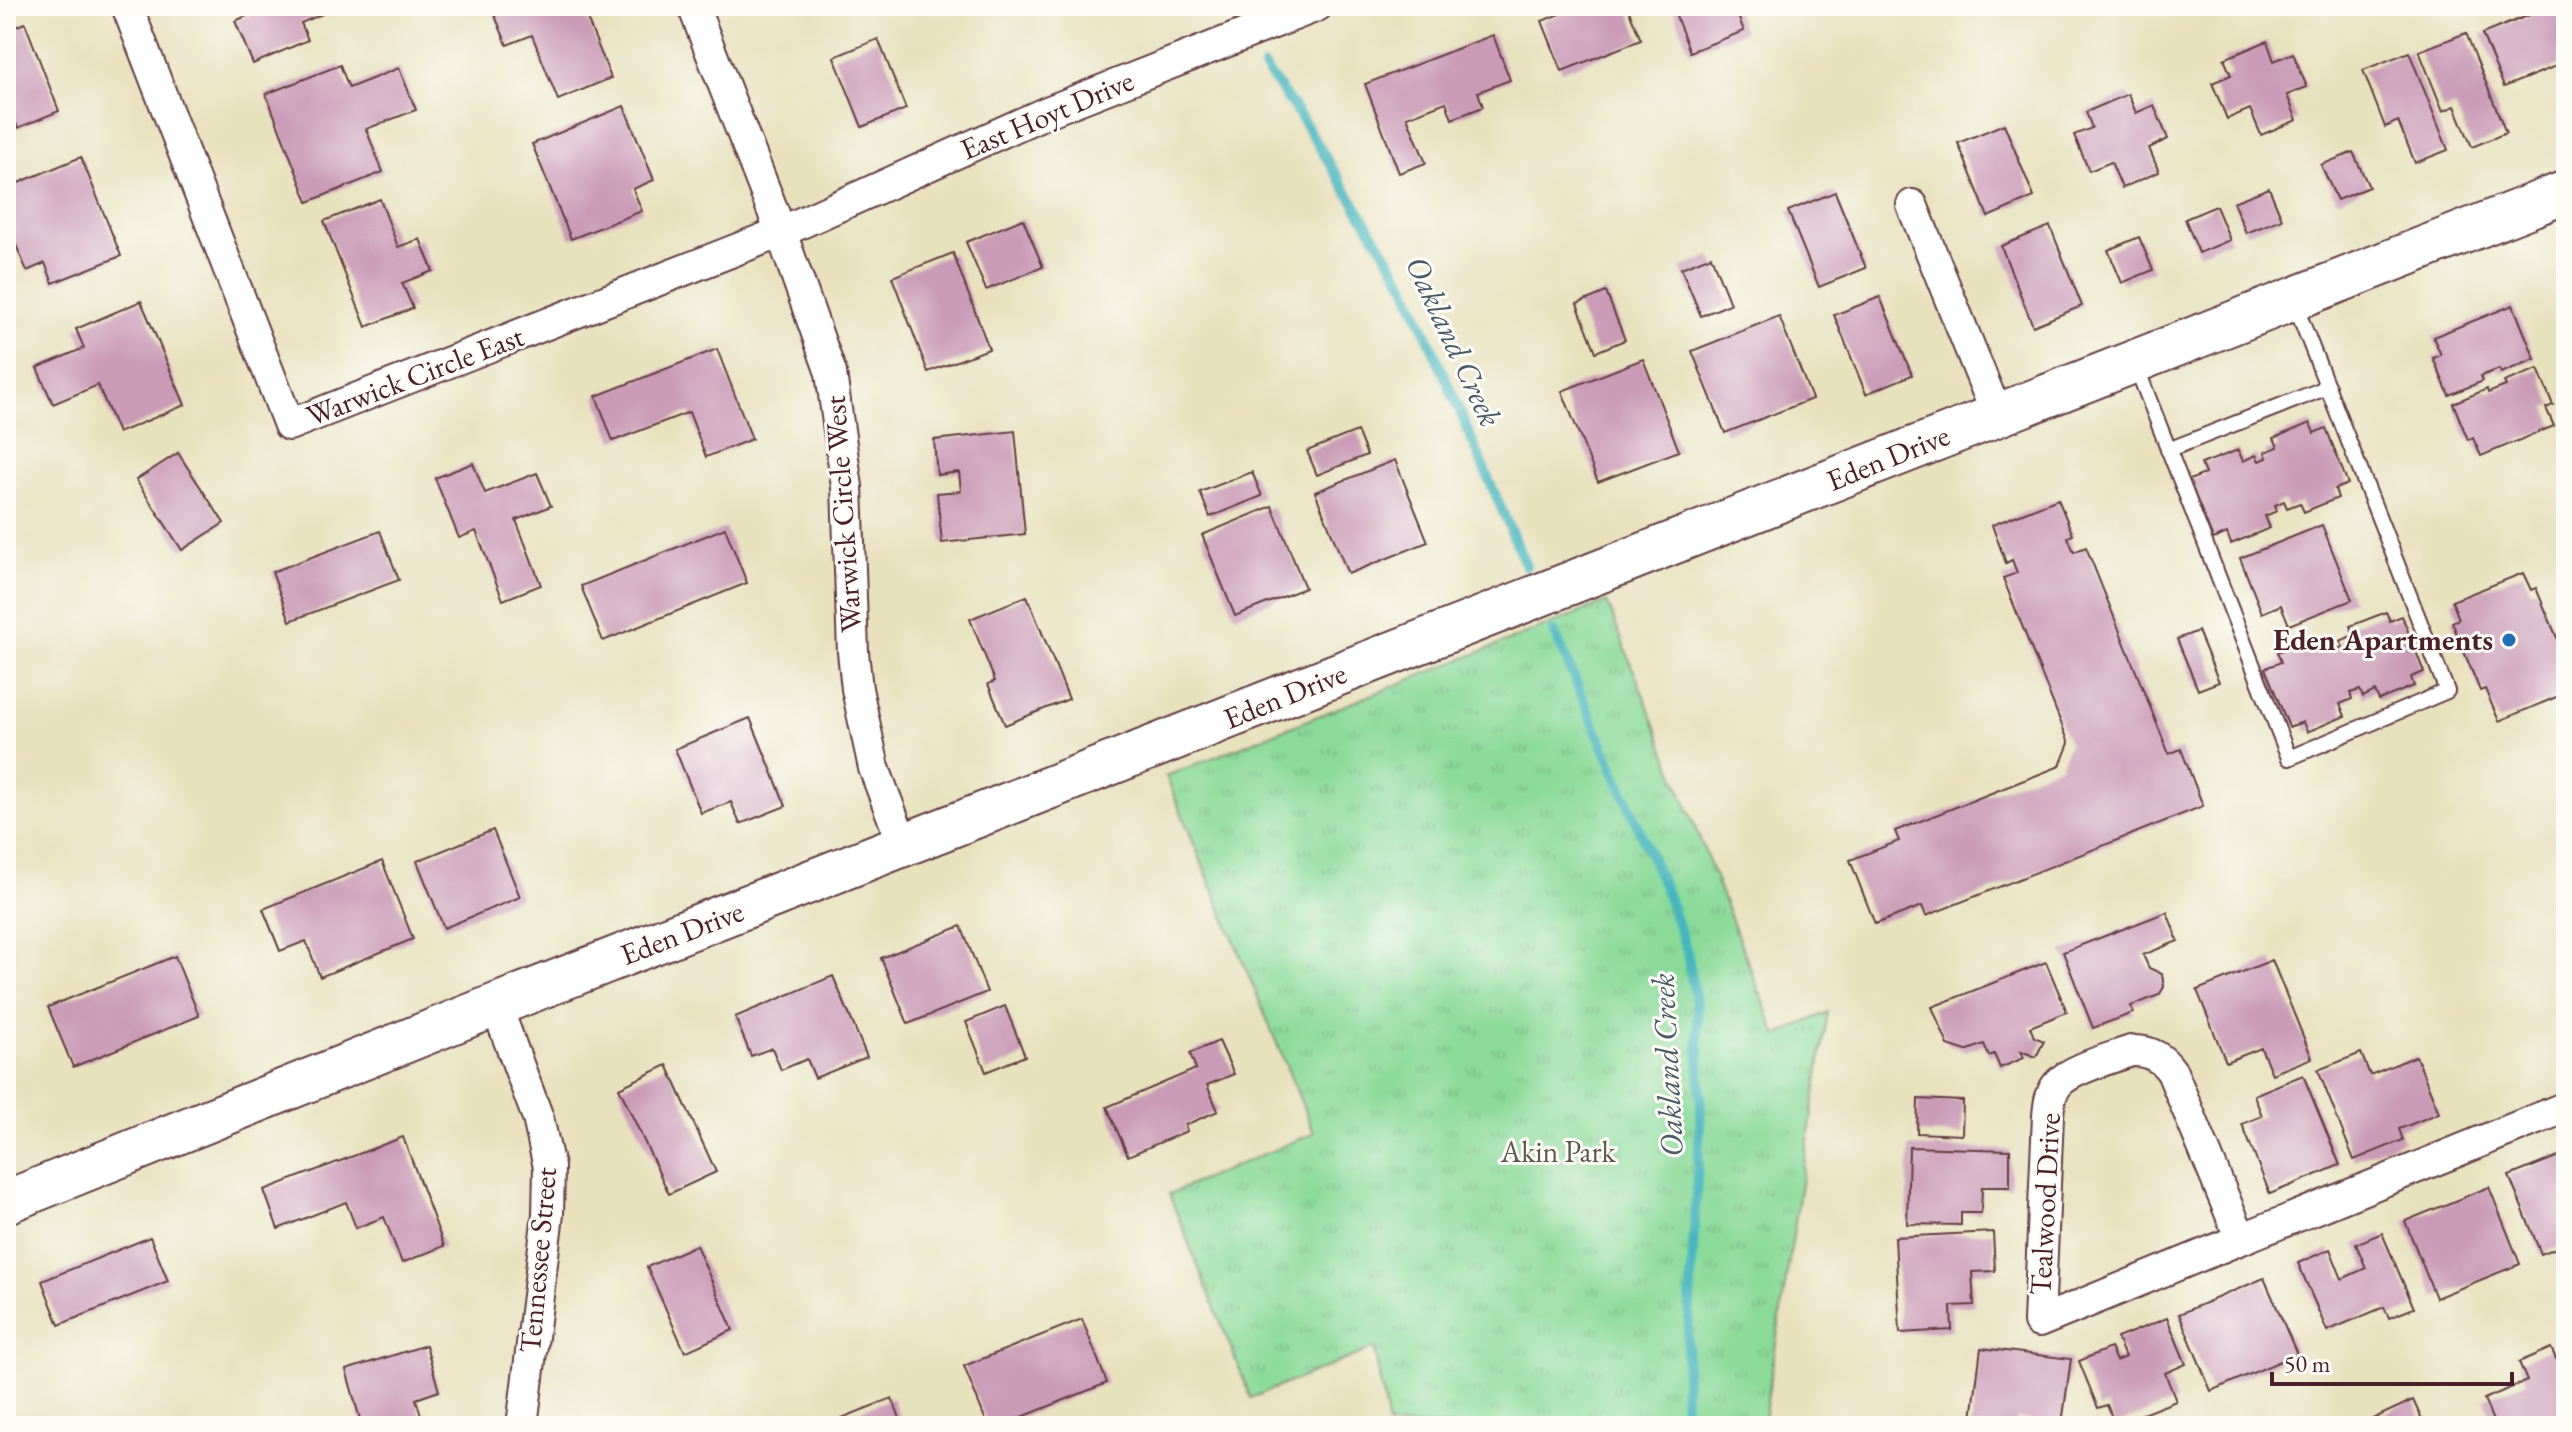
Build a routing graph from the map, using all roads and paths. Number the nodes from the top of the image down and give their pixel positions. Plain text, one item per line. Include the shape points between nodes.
1 (127, 6) edge
2 (693, 6) edge
3 (1317, 6) edge
4 (2566, 192) edge
5 (1912, 205) dead end
6 (781, 232) junction
7 (2294, 300) junction
8 (2134, 362) junction
9 (2328, 387) junction
10 (1997, 415) junction
11 (2168, 450) junction
12 (904, 847) junction
13 (496, 1005) junction
14 (2566, 1107) edge
15 (6, 1202) edge
16 (2241, 1239) junction
17 (522, 1426) edge

1 - 6 street, Warwick Circle East via 289,425
2 - 6 street, Warwick Circle West
3 - 6 street, East Hoyt Drive via 1047,112
4 - 7 street, Eden Drive
5 - 10 street
6 - 12 street, Warwick Circle West via 831,373 847,487 857,689 874,768
7 - 8 street, Eden Drive
7 - 9 lane
8 - 10 street, Eden Drive
8 - 11 lane
9 - 11 lane
9 - 11 lane via 2447,691 2289,758
10 - 12 street, Eden Drive
12 - 13 street, Eden Drive
13 - 15 street, Eden Drive
13 - 17 street, Tennessee Street via 538,1118 549,1167
14 - 16 street, Tealwood Drive
16 - 16 street, Tealwood Drive via 2176,1080 2162,1060 2131,1051 2058,1084 2048,1116 2039,1322

